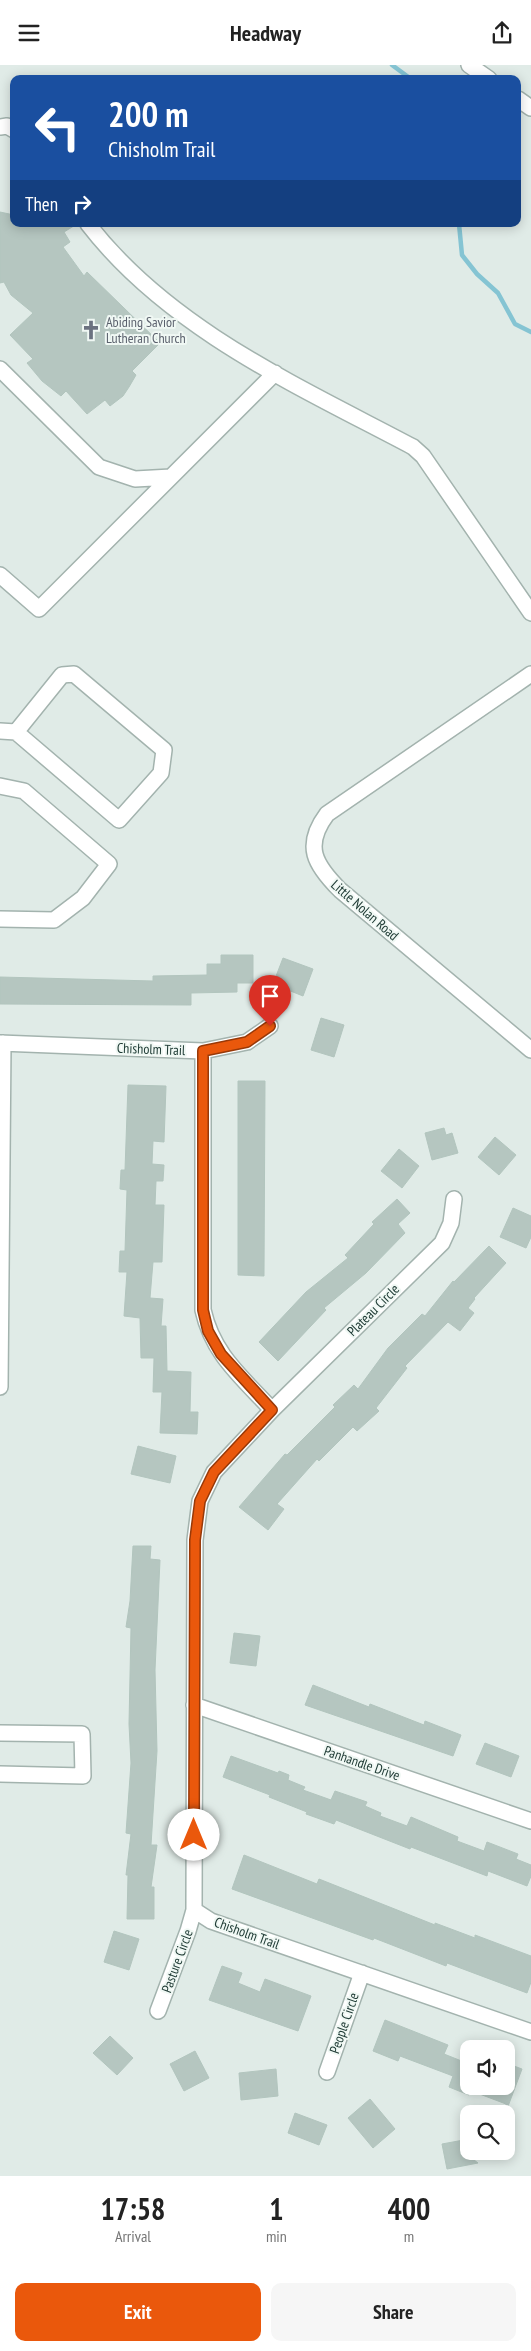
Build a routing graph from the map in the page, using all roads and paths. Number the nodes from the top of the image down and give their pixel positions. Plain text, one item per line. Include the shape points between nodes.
1 (469, 65) edge
2 (483, 75) edge
3 (90, 227) edge
4 (0, 369) edge
5 (275, 373) junction
6 (170, 477) junction
7 (0, 575) edge
8 (531, 613) edge
9 (531, 674) edge
10 (0, 731) edge
11 (16, 732) junction
12 (0, 786) edge
13 (0, 919) edge
14 (270, 1026) dead end
15 (1, 1043) edge
16 (531, 1050) edge
17 (203, 1051) junction
18 (454, 1199) dead end
19 (0, 1387) edge
20 (272, 1410) junction
21 (194, 1705) junction
22 (0, 1733) edge
23 (0, 1774) edge
24 (531, 1821) edge
25 (194, 1910) junction
26 (362, 1973) junction
27 (158, 2011) dead end
28 (531, 2032) edge
29 (327, 2072) dead end

1 - 2 street
3 - 5 street via 138,280 176,310
4 - 6 street via 99,467 135,479
5 - 6 street
5 - 8 street via 413,447 424,456
6 - 7 street via 39,609
9 - 16 street, Little Nolan Road via 327,814 313,847 325,875 340,890
10 - 11 street
11 - 11 street via 62,675 74,674 164,751 161,773 119,820
12 - 13 street via 24,791 109,864 83,898 54,920
14 - 17 street via 247,1042
15 - 17 street, Chisholm Trail
15 - 19 street
17 - 20 street, Chisholm Trail via 203,1310 208,1331 221,1354
18 - 20 street, Plateau Circle via 451,1223 442,1243
20 - 21 street via 214,1472 200,1501 195,1540
21 - 24 street, Panhandle Drive
21 - 25 street
22 - 23 street via 82,1734 83,1775
25 - 26 street, Chisholm Trail via 211,1921
25 - 27 street, Pasture Circle
26 - 28 street, Chisholm Trail
26 - 29 street, People Circle

